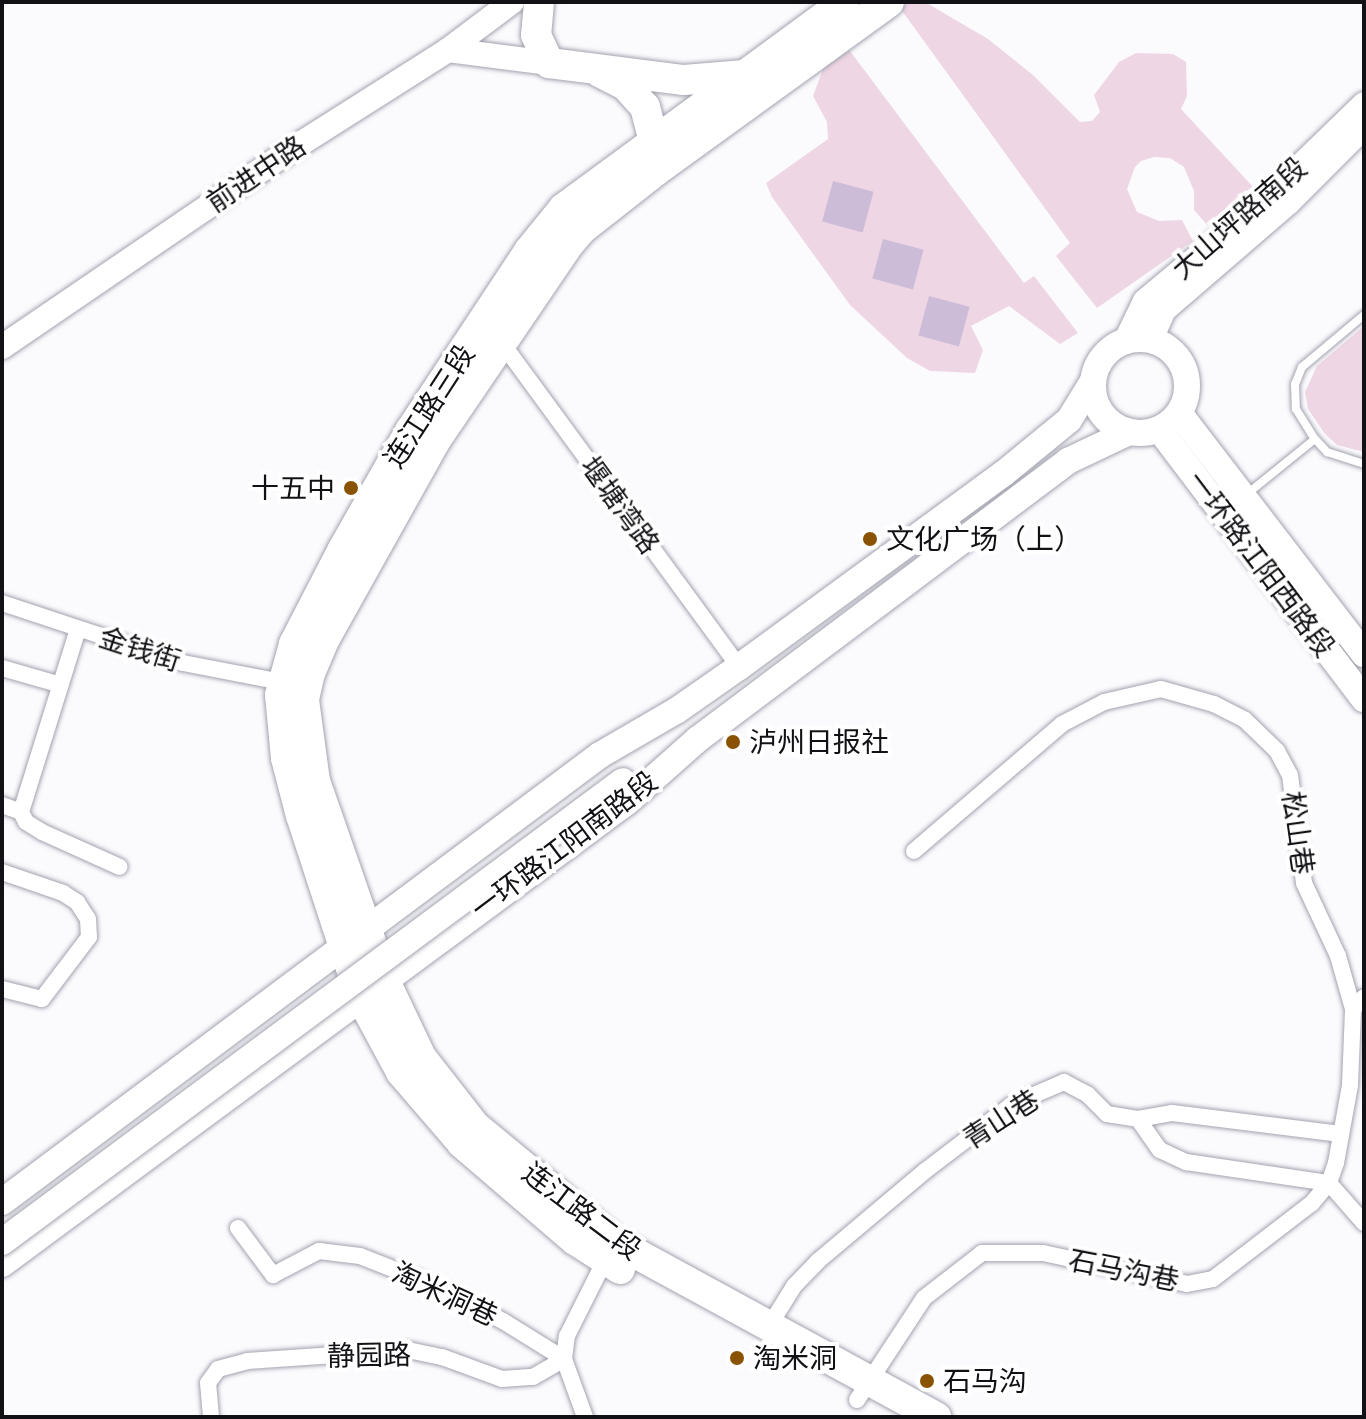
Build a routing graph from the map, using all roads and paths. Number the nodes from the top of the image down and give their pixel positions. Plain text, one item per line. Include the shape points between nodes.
1 (512, 2) edge
2 (539, 2) edge
3 (844, 2) edge
4 (889, 2) edge
5 (448, 50) junction
6 (549, 63) junction
7 (596, 70) junction
8 (746, 75) junction
9 (1364, 104) edge
10 (1364, 127) edge
11 (658, 154) junction
12 (1364, 315) edge
13 (1138, 340) junction
14 (502, 343) junction
15 (2, 347) edge
16 (1093, 381) junction
17 (1169, 421) junction
18 (1129, 432) junction
19 (1315, 439) junction
20 (1364, 464) edge
21 (1244, 497) junction
22 (2, 603) edge
23 (78, 629) junction
24 (1359, 638) edge
25 (739, 667) junction
26 (2, 668) edge
27 (282, 682) junction
28 (61, 685) junction
29 (1364, 699) edge
30 (676, 711) junction
31 (698, 739) junction
32 (619, 774) junction
33 (2, 805) edge
34 (21, 812) junction
35 (914, 851) dead end
36 (120, 867) dead end
37 (2, 872) edge
38 (412, 896) junction
39 (448, 933) junction
40 (358, 938) junction
41 (372, 988) junction
42 (2, 989) edge
43 (1358, 1003) edge
44 (251, 1018) junction
45 (283, 1054) junction
46 (1138, 1119) junction
47 (1341, 1134) junction
48 (1329, 1183) junction
49 (2, 1202) edge
50 (1364, 1223) edge
51 (2, 1224) edge
52 (238, 1228) dead end
53 (2, 1242) edge
54 (605, 1260) junction
55 (2, 1264) edge
56 (768, 1328) junction
57 (564, 1359) junction
58 (862, 1390) junction
59 (211, 1417) edge
60 (585, 1417) edge
61 (892, 1417) edge
62 (936, 1417) edge

1 - 5 street, 前进中路
2 - 6 highway via 536,35
3 - 8 highway, 连江路三段
4 - 11 highway, 连江路三段
5 - 6 street
5 - 15 street, 前进中路 via 286,153
6 - 7 highway
7 - 8 highway via 684,80
7 - 11 highway via 615,78 645,107
8 - 11 highway, 连江路三段
9 - 13 street, 大山坪路南段 via 1262,203 1145,301
10 - 13 street, 大山坪路南段
11 - 14 highway, 连江路三段 via 569,244
11 - 27 highway, 连江路三段 via 564,208 529,251 410,431 303,625
12 - 19 lane via 1302,367 1295,384 1296,409
13 - 16 main road via 1107,352
13 - 17 main road via 1174,352 1187,375 1185,402
14 - 25 street, 堰塘湾路
14 - 40 highway, 连江路三段 via 363,566 310,673 304,700 315,781
16 - 18 main road via 1098,407 1116,427
16 - 25 main road, 一环路江阳南路段 via 1069,420 1051,437
17 - 18 main road
17 - 21 main road, 一环路江阳西路段
17 - 29 main road, 一环路江阳西路段
18 - 31 main road, 一环路江阳南路段 via 1068,461
19 - 20 lane via 1327,452
19 - 21 lane
21 - 24 main road, 一环路江阳西路段
22 - 23 street, 金钱街
23 - 27 street, 金钱街 via 183,663
23 - 28 street
25 - 30 main road, 一环路江阳南路段
26 - 28 street
27 - 40 highway, 连江路三段 via 281,722 292,786
28 - 34 street
30 - 32 main road
30 - 38 main road, 一环路江阳南路段 via 600,755
31 - 32 main road
31 - 39 main road, 一环路江阳南路段 via 627,802
32 - 51 main road
32 - 53 main road, bridge
33 - 34 street
34 - 36 street via 42,832
35 - 43 street, 松山巷 via 1062,724 1104,702 1161,689 1214,704 1245,720 1277,751 1290,775 1304,883
37 - 42 street via 77,902 88,919 89,937 42,999
38 - 39 main road via 416,923 434,934
38 - 40 main road, 一环路江阳南路段
39 - 41 main road, 一环路江阳南路段
40 - 41 highway, 连江路二段
40 - 44 main road, 一环路江阳南路段
41 - 45 main road, 一环路江阳南路段
41 - 54 highway, 连江路二段 via 401,1072 462,1143
41 - 56 highway, 连江路二段 via 475,1126 590,1225
43 - 47 street
44 - 45 main road via 270,1016 279,1021 287,1037
44 - 49 main road, 一环路江阳南路段
45 - 55 main road, 一环路江阳南路段
46 - 47 street, 青山巷 via 1172,1113
46 - 48 street via 1160,1150 1186,1162
46 - 56 street, 青山巷 via 1107,1114 1064,1082 1013,1104 818,1261 794,1286
47 - 48 street
48 - 50 street
48 - 58 street, 石马沟巷 via 1312,1203 1213,1279 1187,1284 1043,1253 982,1253 924,1298
52 - 57 street, 淘米洞巷 via 273,1275 319,1251 360,1256 477,1308
54 - 57 street via 567,1336
54 - 58 highway, 连江路二段
56 - 58 highway, 连江路二段
57 - 59 street, 静园路 via 533,1377 502,1379 408,1350 247,1361 218,1369 208,1383
57 - 60 street
58 - 61 highway, 连江路二段
58 - 62 highway, 连江路二段

